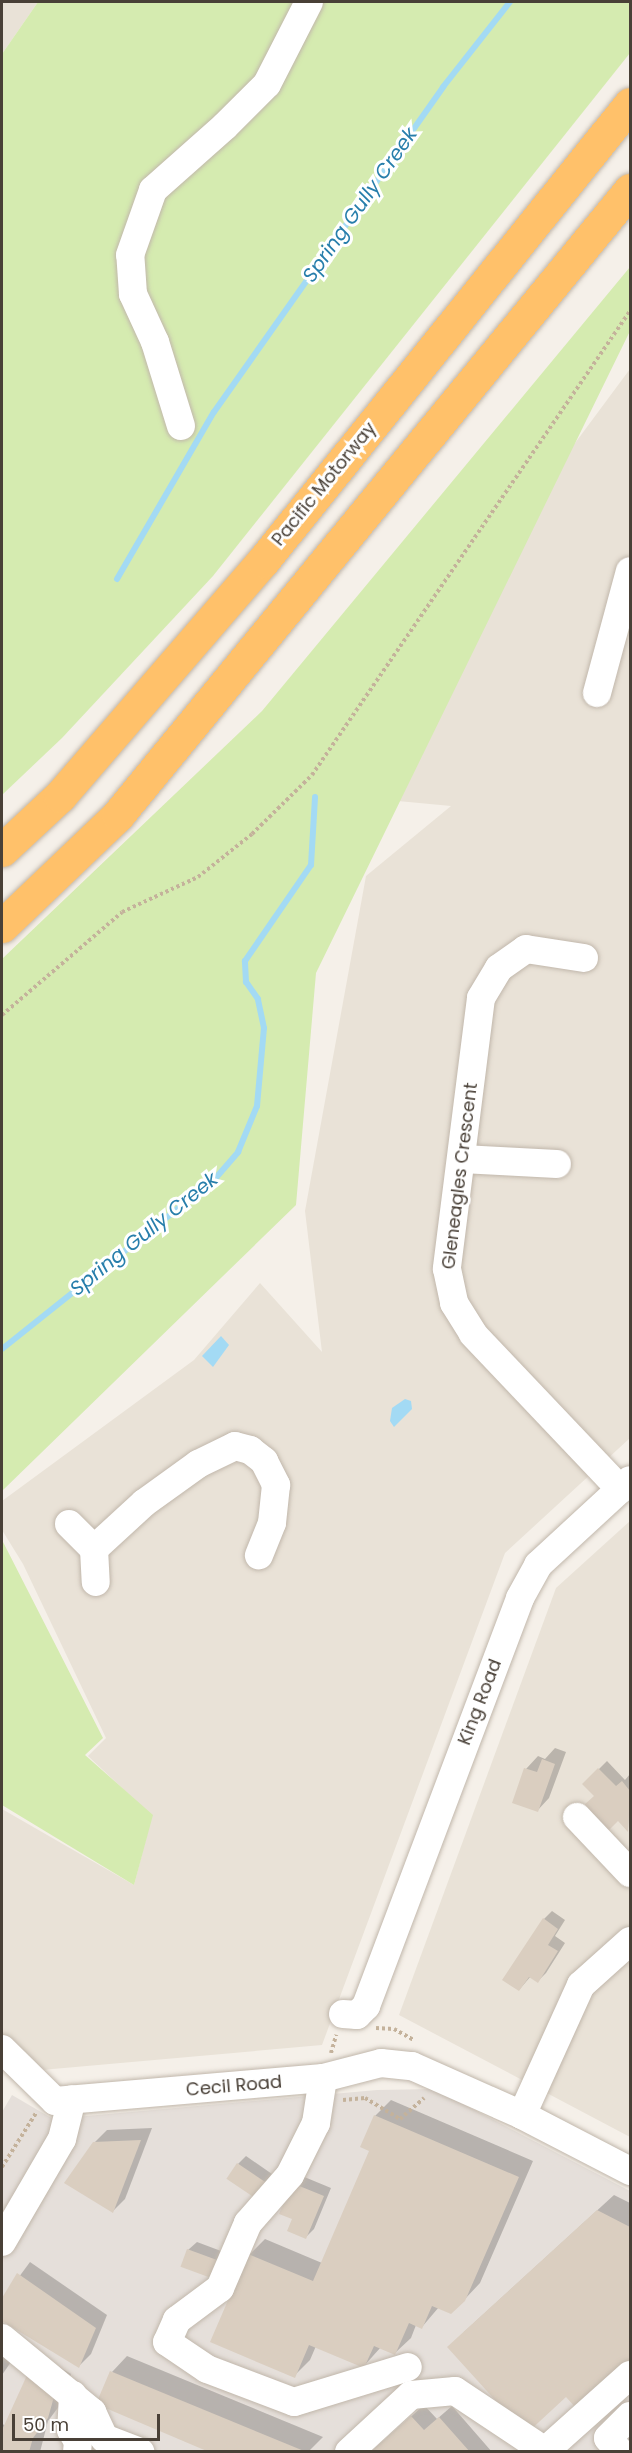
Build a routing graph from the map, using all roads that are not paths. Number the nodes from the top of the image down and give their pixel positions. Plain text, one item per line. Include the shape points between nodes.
1 (309, 2) edge
2 (630, 104) edge
3 (630, 190) edge
4 (181, 426) dead end
5 (630, 571) edge
6 (597, 693) dead end
7 (2, 850) edge
8 (2, 926) edge
9 (584, 958) dead end
10 (462, 1159) junction
11 (557, 1164) dead end
12 (625, 1485) edge
13 (69, 1524) dead end
14 (94, 1549) junction
15 (259, 1555) dead end
16 (96, 1581) dead end
17 (577, 1817) dead end
18 (630, 1873) edge
19 (630, 1941) edge
20 (354, 2010) road end
21 (2, 2049) edge
22 (321, 2090) junction
23 (64, 2100) junction
24 (522, 2115) junction
25 (630, 2171) edge
26 (2, 2242) edge
27 (2, 2338) edge
28 (408, 2367) dead end
29 (630, 2375) edge
30 (73, 2395) junction
31 (630, 2416) edge
32 (70, 2444) edge
33 (140, 2451) edge
34 (349, 2451) edge
35 (620, 2451) edge

1 - 4 street via 267,84 153,190 130,255 133,294 155,342
2 - 7 highway, Pacific Motorway via 262,561 60,796
3 - 8 highway via 118,815
5 - 6 street
9 - 10 street, Gleneagles Crescent via 526,949 499,968 481,998
10 - 11 street
10 - 12 street, Gleneagles Crescent via 447,1269 454,1303 473,1334
12 - 20 street, King Road via 538,1565 520,1598 382,1959
13 - 14 street
14 - 15 street via 144,1503 198,1464 235,1446 250,1450 264,1461 276,1485 272,1523
14 - 16 street
17 - 18 street
19 - 24 street via 581,1985
21 - 23 street
22 - 23 street, Cecil Road
22 - 24 street, Cecil Road via 413,2053
22 - 28 street via 316,2123 290,2175 248,2223 220,2288 177,2320 167,2342 207,2369 294,2402
23 - 26 street via 62,2139
24 - 25 street
27 - 30 street
29 - 34 street via 545,2451 454,2391 411,2395
30 - 32 street
30 - 33 street via 92,2412 104,2438
31 - 35 street via 608,2438

